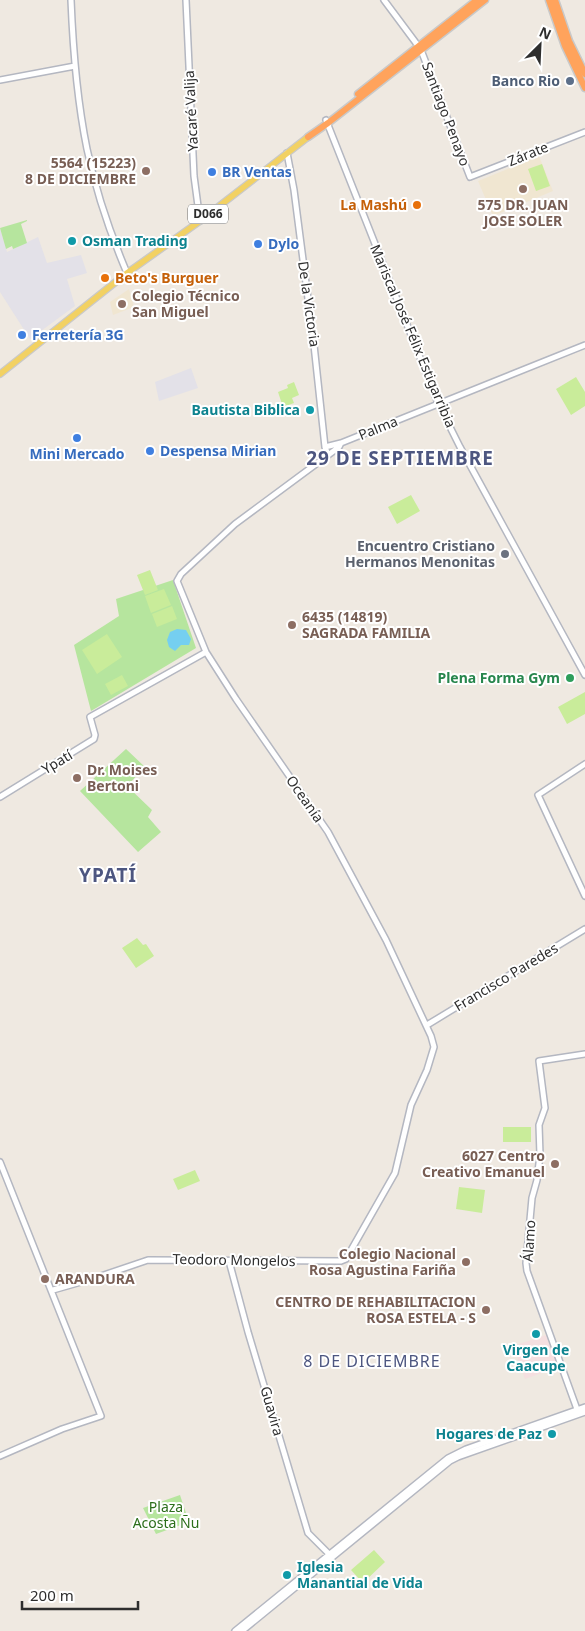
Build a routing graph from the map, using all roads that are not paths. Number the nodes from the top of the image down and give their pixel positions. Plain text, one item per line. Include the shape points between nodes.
1 (71, 0) edge
2 (186, 0) edge
3 (384, 0) edge
4 (472, 0) edge
5 (477, 0) edge
6 (485, 0) edge
7 (490, 0) edge
8 (548, 0) edge
9 (555, 0) edge
10 (464, 14) junction
11 (455, 21) junction
12 (419, 48) junction
13 (75, 66) junction
14 (585, 74) edge
15 (0, 80) edge
16 (585, 88) edge
17 (327, 121) junction
18 (585, 132) edge
19 (308, 136) joint
20 (287, 153) junction
21 (470, 177) joint
22 (200, 221) junction
23 (127, 274) junction
24 (585, 345) edge
25 (0, 374) edge
26 (438, 403) junction
27 (341, 443) junction
28 (325, 447) junction
29 (328, 455) junction
30 (178, 578) joint
31 (206, 652) junction
32 (585, 675) edge
33 (585, 764) edge
34 (0, 797) edge
35 (585, 896) edge
36 (585, 929) edge
37 (427, 1025) junction
38 (585, 1054) edge
39 (0, 1162) edge
40 (229, 1260) junction
41 (52, 1290) junction
42 (585, 1407) edge
43 (581, 1412) edge
44 (0, 1456) edge
45 (330, 1556) junction
46 (235, 1631) edge
47 (242, 1631) edge

1 - 13 street
2 - 22 street, Yacaré Valija via 194,176
3 - 12 street, Santiago Penayo
4 - 11 highway
5 - 10 highway, D066
6 - 10 highway, D066
7 - 11 highway
8 - 16 highway
9 - 14 highway via 568,41
10 - 11 highway, D066
11 - 12 highway, D066
12 - 17 highway, D066
12 - 21 street, Santiago Penayo
13 - 15 street
13 - 23 street via 91,166 111,236
17 - 19 highway, D066
17 - 26 street, Mariscal José Félix Estigarribia
18 - 21 street, Zárate
19 - 20 main road, D066
20 - 22 main road, D066
20 - 28 street, De la Victoria via 316,354
22 - 23 main road, D066
23 - 25 main road, D066
24 - 26 street, Palma
26 - 27 street, Palma
26 - 32 street, Mariscal José Félix Estigarribia
27 - 28 street
27 - 29 street, Palma
28 - 29 street, De la Victoria
29 - 30 street, Palma via 235,524
30 - 31 street, Oceanía
31 - 34 street, Ypatí via 90,717 94,739
31 - 37 street, Oceanía via 328,832
33 - 35 street via 538,795
36 - 37 street, Francisco Paredes
37 - 40 street, Teodoro Mongelos via 434,1047 411,1105 395,1173 346,1259 326,1262
38 - 43 street, Álamo via 539,1061 546,1108 539,1125 540,1155 526,1263
39 - 41 street
40 - 41 street, Teodoro Mongelos via 148,1260
40 - 45 street, Guavira via 308,1533
41 - 44 street via 102,1416 62,1429
42 - 43 street
43 - 45 street via 466,1449 448,1458
45 - 46 street
45 - 47 street

